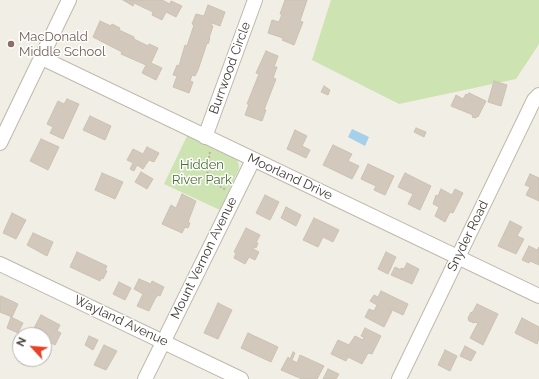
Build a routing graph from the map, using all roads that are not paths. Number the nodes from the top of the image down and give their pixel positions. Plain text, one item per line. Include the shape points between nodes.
1 (69, 0) edge
2 (255, 0) edge
3 (42, 58) junction
4 (539, 95) edge
5 (210, 139) junction
6 (0, 144) edge
7 (253, 160) junction
8 (458, 257) junction
9 (0, 264) edge
10 (539, 296) edge
11 (163, 341) junction
12 (145, 379) edge
13 (241, 379) edge
14 (399, 379) edge

1 - 3 street
2 - 5 street, Burrwood Circle
3 - 5 street, Moorland Drive
3 - 6 street
4 - 8 street, Snyder Road via 534,100
5 - 7 street, Moorland Drive
7 - 8 street, Moorland Drive
7 - 11 street, Mount Vernon Avenue
8 - 10 street, Moorland Drive
8 - 14 street, Snyder Road
9 - 11 street, Wayland Avenue
11 - 12 street, Mount Vernon Avenue
11 - 13 street, Wayland Avenue

